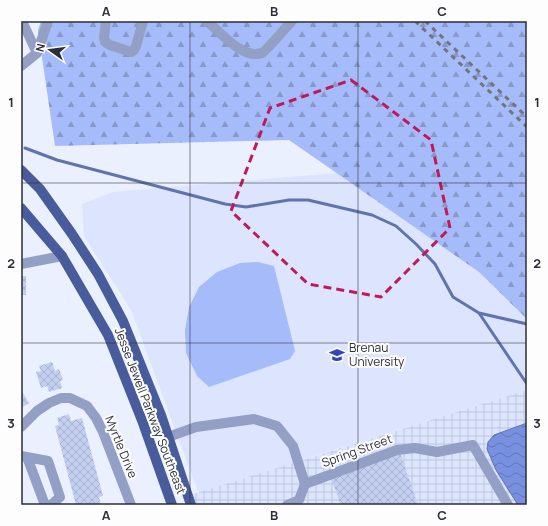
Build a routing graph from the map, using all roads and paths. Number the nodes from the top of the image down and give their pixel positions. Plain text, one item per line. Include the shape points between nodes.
1 (22, 21) edge
2 (48, 21) edge
3 (106, 21) edge
4 (143, 21) edge
5 (207, 21) edge
6 (292, 21) edge
7 (37, 53) junction
8 (21, 66) edge
9 (21, 170) edge
10 (21, 208) edge
11 (62, 256) junction
12 (21, 264) edge
13 (21, 427) edge
14 (168, 437) junction
15 (24, 456) edge
16 (305, 484) junction
17 (45, 505) edge
18 (51, 505) edge
19 (131, 505) edge
20 (172, 505) edge
21 (191, 505) edge
22 (286, 505) edge
23 (508, 505) edge

1 - 7 street
2 - 7 street
3 - 4 street via 105,42 131,52 136,46
5 - 6 street via 237,48 250,54 262,52
7 - 8 street
9 - 14 main road, Jesse Jewell Parkway Southeast via 40,189 98,274 123,321
10 - 11 main road, Jesse Jewell Parkway Southeast
11 - 12 street
11 - 20 main road, Jesse Jewell Parkway Southeast via 108,335
13 - 19 street, Myrtle Drive via 37,411 61,398 70,398 87,406 103,432
14 - 16 street via 196,427 254,419 277,426 293,446
14 - 21 main road, Jesse Jewell Parkway Southeast
15 - 17 street
15 - 18 street via 48,460 60,497
16 - 22 street via 299,500
16 - 23 street, Spring Street via 397,450 415,448 437,452 473,445

